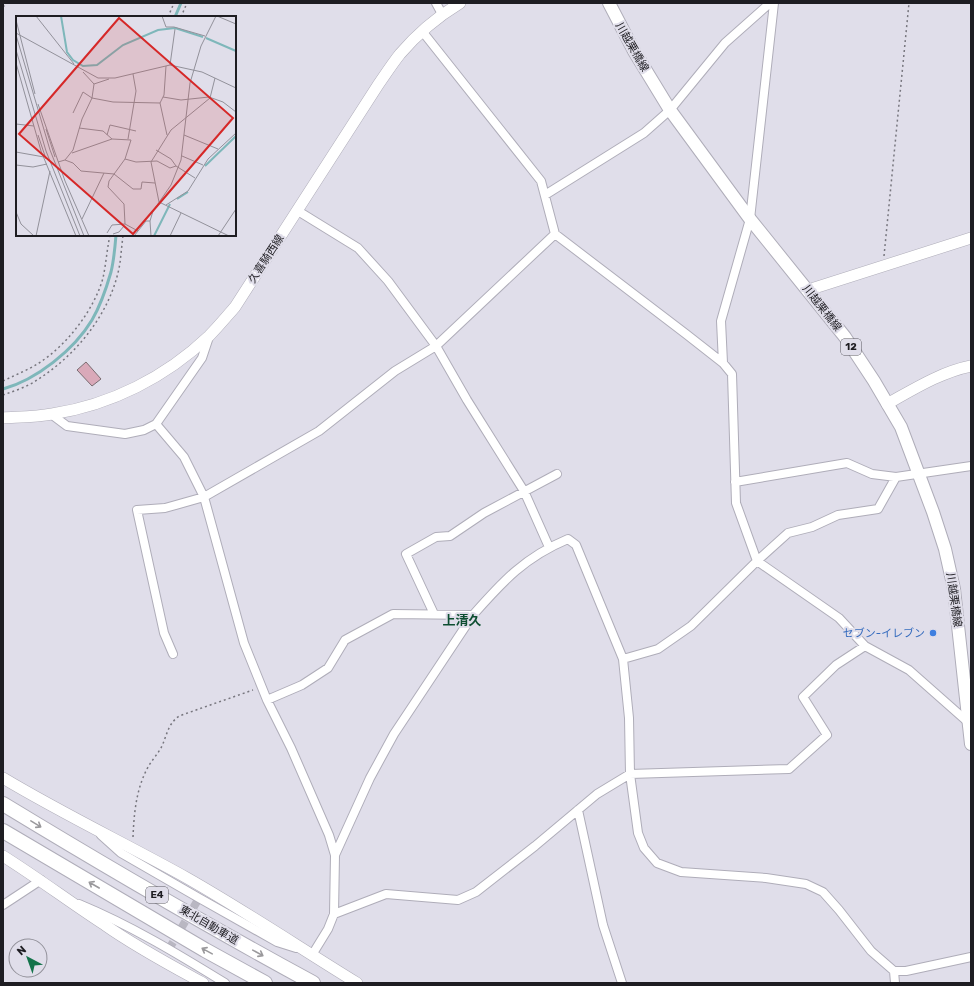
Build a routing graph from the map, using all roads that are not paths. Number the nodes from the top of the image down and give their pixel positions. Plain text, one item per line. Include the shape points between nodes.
1 (436, 3) edge
2 (460, 3) edge
3 (609, 3) edge
4 (770, 3) edge
5 (774, 3) edge
6 (442, 14) junction
7 (422, 31) junction
8 (670, 110) junction
9 (545, 195) junction
10 (298, 210) junction
11 (750, 219) junction
12 (555, 234) junction
13 (971, 238) edge
14 (808, 290) junction
15 (209, 336) junction
16 (436, 346) junction
17 (722, 363) junction
18 (971, 366) edge
19 (887, 404) junction
20 (51, 414) junction
21 (3, 418) edge
22 (156, 424) junction
23 (971, 466) edge
24 (918, 472) junction
25 (557, 474) dead end
26 (896, 477) junction
27 (735, 482) junction
28 (524, 491) junction
29 (204, 497) junction
30 (549, 547) junction
31 (757, 561) junction
32 (434, 614) junction
33 (473, 615) junction
34 (865, 646) junction
35 (173, 654) dead end
36 (623, 659) junction
37 (267, 700) junction
38 (970, 722) edge
39 (971, 744) edge
40 (630, 774) junction
41 (3, 778) edge
42 (3, 804) edge
43 (578, 810) junction
44 (3, 831) edge
45 (97, 831) junction
46 (3, 856) edge
47 (335, 856) junction
48 (41, 880) junction
49 (67, 899) junction
50 (3, 905) edge
51 (334, 914) junction
52 (308, 953) junction
53 (971, 957) edge
54 (894, 972) junction
55 (203, 983) edge
56 (225, 983) edge
57 (265, 983) edge
58 (313, 983) edge
59 (357, 983) edge
60 (622, 983) edge
61 (895, 983) edge

1 - 6 street
2 - 6 street, 久喜騎西線
3 - 8 main road, 川越栗橋線 / 12 via 634,51
4 - 8 street via 725,43
5 - 11 street
6 - 7 street, 久喜騎西線
7 - 9 street via 541,181
7 - 10 street, 久喜騎西線 via 400,54 378,85
8 - 9 street via 644,133
8 - 11 main road, 川越栗橋線 / 12
9 - 12 street
10 - 15 street, 久喜騎西線 via 235,307
10 - 16 street via 358,248 388,281
11 - 14 main road, 川越栗橋線 / 12
11 - 17 street via 721,321
12 - 16 street
12 - 17 street
13 - 14 street
14 - 19 main road, 川越栗橋線 / 12 via 844,337
15 - 20 street, 久喜騎西線 via 177,364 149,381 114,397
15 - 22 street via 202,358
16 - 28 street
16 - 29 street via 395,371 319,432
17 - 27 street via 732,374
18 - 19 street via 933,379
19 - 24 main road, 川越栗橋線 / 12 via 901,427
20 - 21 street, 久喜騎西線
20 - 22 street via 67,426 125,434 144,430
22 - 29 street via 184,457
23 - 24 street
24 - 26 street
24 - 38 main road, 川越栗橋線 / 12 via 936,519 954,589
25 - 28 street
26 - 27 street via 872,474 847,463
26 - 31 street via 878,509 838,515 812,527 788,533
27 - 31 street via 736,503
28 - 30 street
28 - 32 street via 450,536 436,537 406,554
29 - 35 street via 165,508 136,510 164,633
29 - 37 street via 244,643
30 - 33 street via 528,560 502,582
30 - 36 street via 568,539 576,545
31 - 34 street via 839,618
31 - 36 street via 691,626 658,649
32 - 33 street
32 - 37 street via 393,614 345,640 328,668 302,685
33 - 47 street via 394,734 370,778
34 - 38 street via 909,670
34 - 40 street via 836,665 803,697 827,735 789,769
36 - 40 street via 629,718
37 - 47 street via 314,799
38 - 39 main road, 川越栗橋線 / 12
40 - 43 street via 597,794
40 - 54 street via 638,833 644,848 657,863 681,872 766,878 806,884 823,892 871,951
41 - 45 street
42 -> 58 highway, 東北自動車道 / E4 via 204,923
43 - 51 street via 482,887 458,900 386,894
43 - 60 street via 603,925
57 -> 44 highway, 東北自動車道 / E4
45 - 52 street via 234,906
45 - 52 street via 121,853 277,942
46 - 48 street
47 - 51 street
48 - 49 street
48 - 50 street
49 - 55 street via 105,926
49 - 56 street via 110,917
51 - 52 street via 328,929
52 - 59 street
53 - 54 street
54 - 61 street

